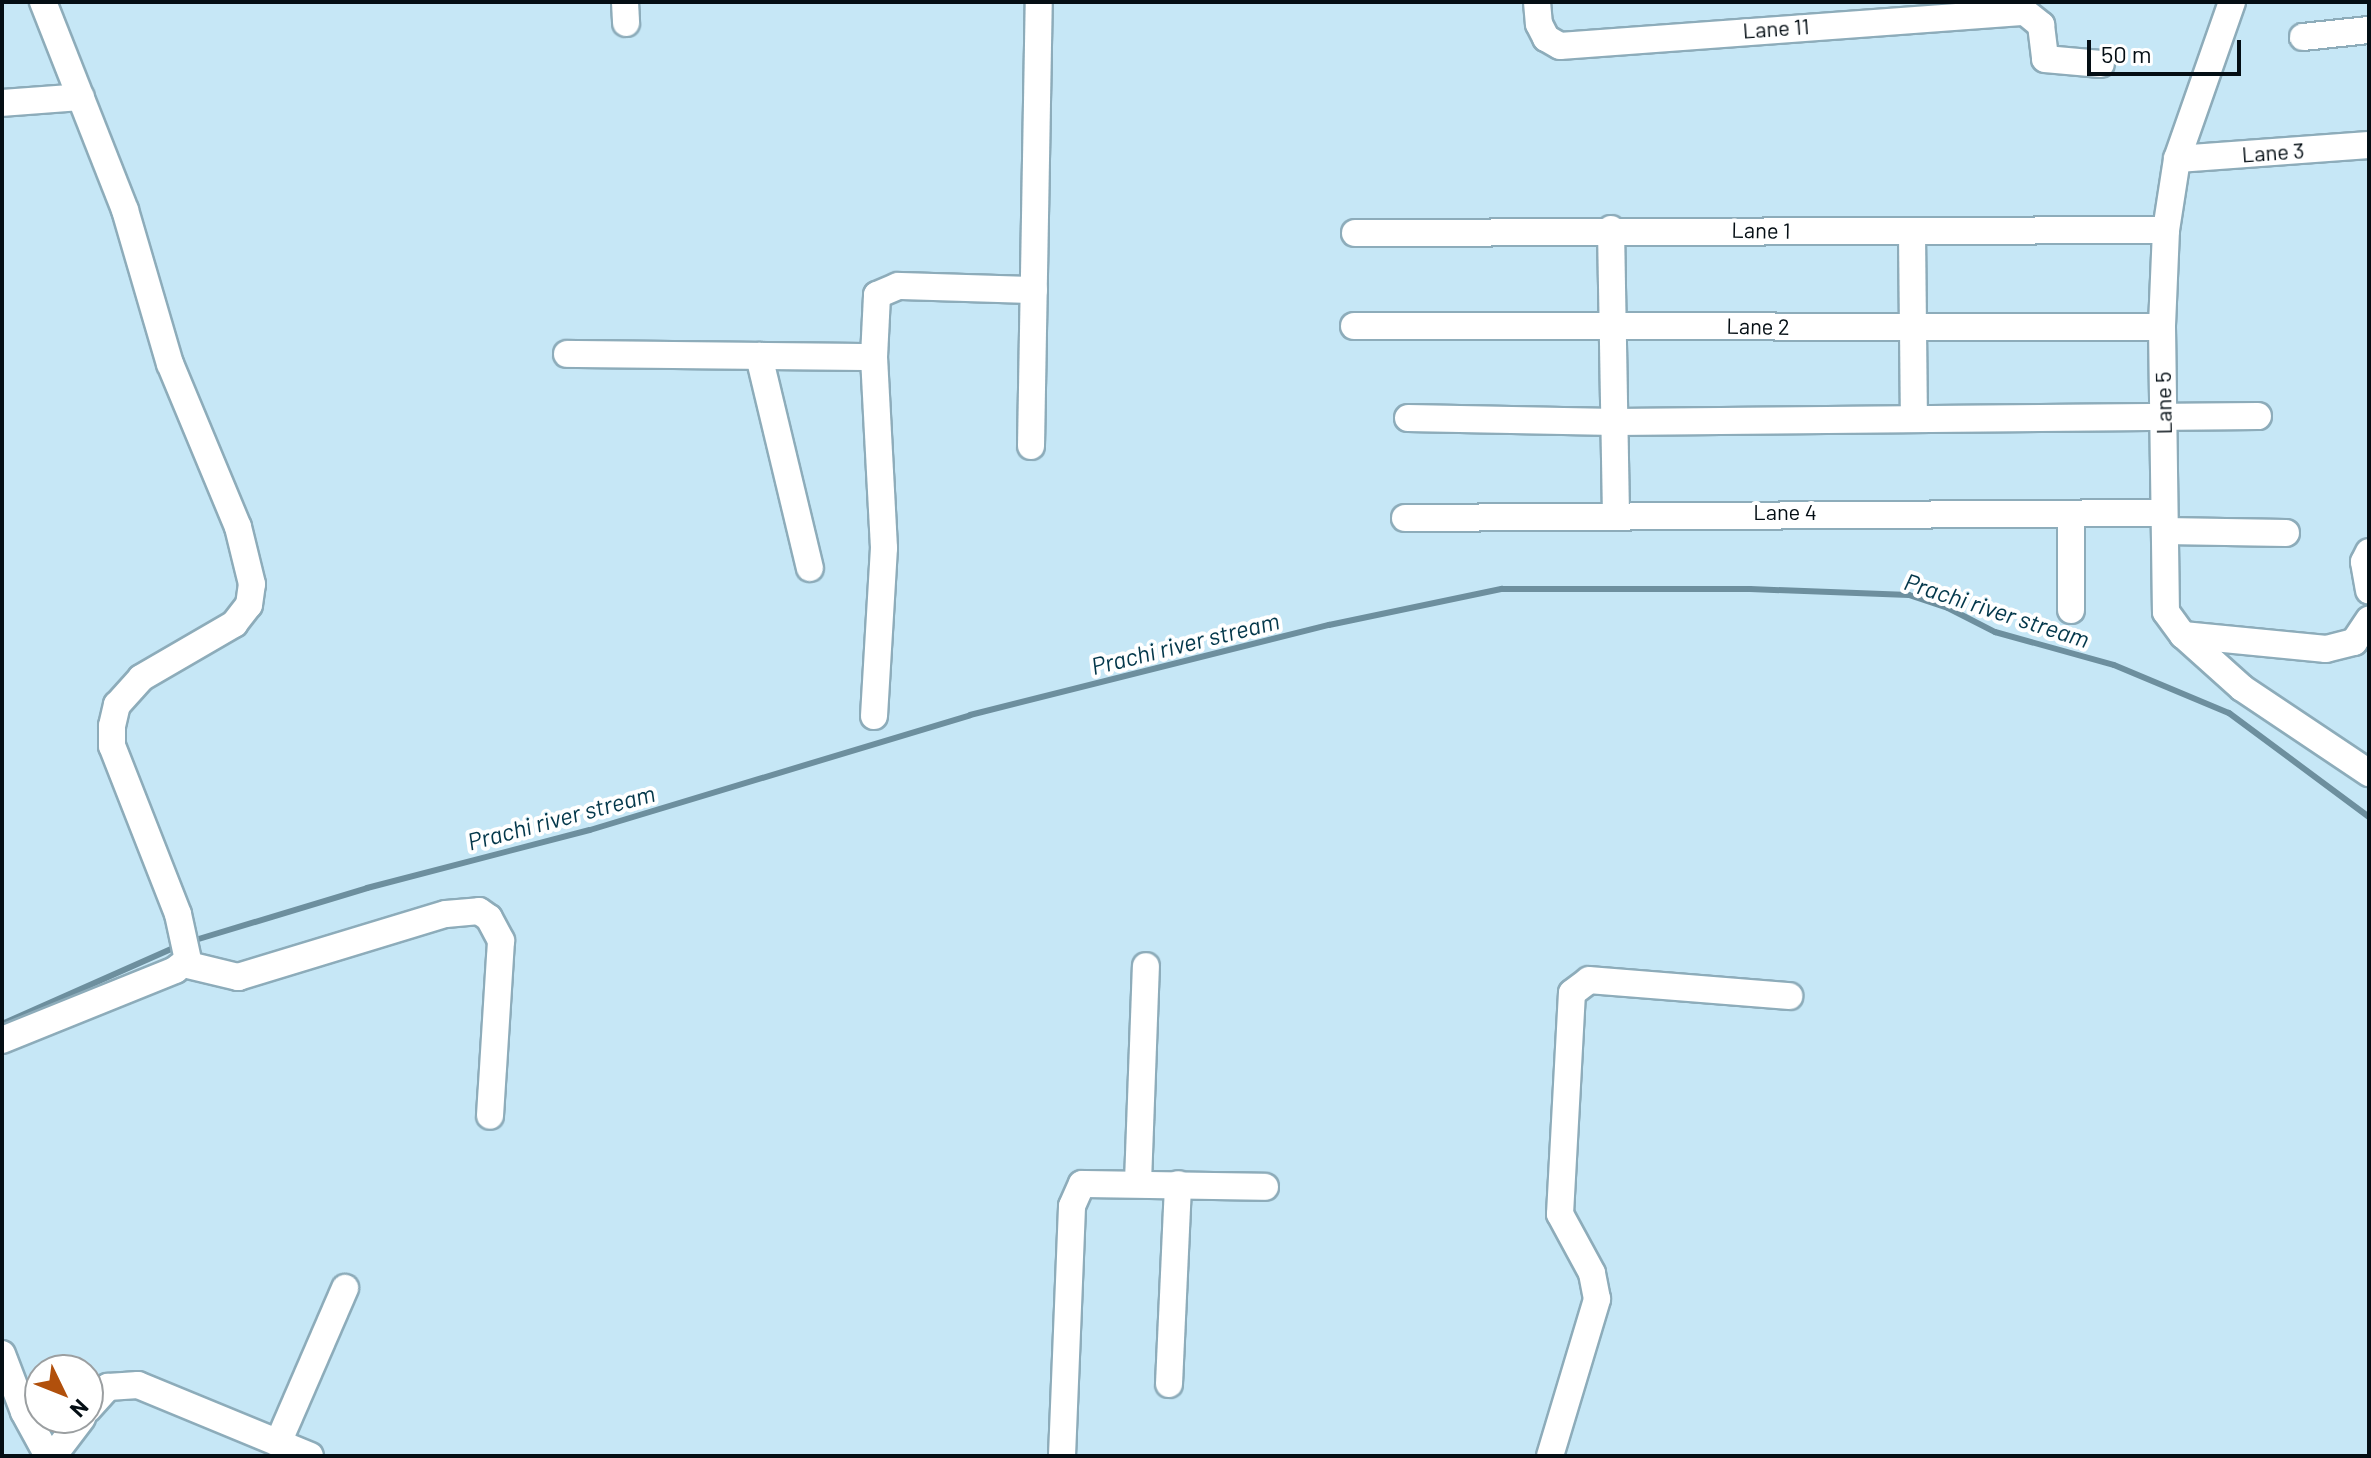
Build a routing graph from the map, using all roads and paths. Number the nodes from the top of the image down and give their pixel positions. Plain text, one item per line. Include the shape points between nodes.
1 (43, 2) edge
2 (1039, 2) edge
3 (2232, 2) edge
4 (1538, 13) edge
5 (2369, 30) edge
6 (2303, 37) dead end
7 (2101, 64) dead end
8 (81, 97) junction
9 (2, 103) edge
10 (2369, 145) edge
11 (2177, 159) junction
12 (1611, 229) junction
13 (2166, 230) junction
14 (1355, 233) dead end
15 (1912, 234) junction
16 (1034, 290) junction
17 (1613, 324) junction
18 (1354, 326) dead end
19 (1913, 326) junction
20 (2162, 327) junction
21 (567, 354) dead end
22 (759, 356) junction
23 (874, 357) junction
24 (2258, 416) dead end
25 (1914, 417) junction
26 (1408, 418) dead end
27 (2163, 420) junction
28 (1615, 422) junction
29 (1031, 446) dead end
30 (1616, 514) junction
31 (2071, 515) junction
32 (1405, 518) dead end
33 (2164, 522) junction
34 (2286, 533) dead end
35 (2369, 552) edge
36 (810, 568) dead end
37 (2369, 591) edge
38 (2071, 610) dead end
39 (2362, 631) edge
40 (2183, 635) junction
41 (874, 716) dead end
42 (2369, 773) edge
43 (186, 962) junction
44 (1146, 966) dead end
45 (1789, 996) dead end
46 (2, 1040) edge
47 (490, 1116) dead end
48 (1138, 1182) junction
49 (1178, 1184) junction
50 (1265, 1187) dead end
51 (345, 1288) dead end
52 (2, 1354) edge
53 (1169, 1384) dead end
54 (104, 1391) edge
55 (69, 1434) edge
56 (278, 1443) junction
57 (51, 1456) edge
58 (310, 1456) edge
59 (1062, 1456) edge
60 (1550, 1456) edge

1 - 8 street
2 - 16 street
3 - 11 street, Lane 5
4 - 7 street, Lane 11 via 1546,38 1560,46 1579,46 2025,12 2041,25 2045,59
5 - 6 street
8 - 9 street
8 - 43 street via 125,210 170,364 249,559 249,605 234,624 141,678 117,705 112,726 112,746 178,914
10 - 11 street, Lane 3
11 - 13 street, Lane 5
12 - 14 street, Lane 1
12 - 15 street, Lane 1
12 - 17 street
13 - 15 street, Lane 1
13 - 20 street, Lane 5
15 - 19 street
16 - 23 street via 883,289 873,307
16 - 29 street
17 - 18 street, Lane 2
17 - 19 street, Lane 2
17 - 28 street
19 - 20 street, Lane 2
19 - 25 street
20 - 27 street, Lane 5
21 - 22 street
22 - 23 street
22 - 36 street
23 - 41 street via 884,548
24 - 27 street
25 - 27 street
25 - 28 street
26 - 28 street
27 - 33 street, Lane 5
28 - 30 street
30 - 31 street, Lane 4
30 - 32 street, Lane 4
31 - 33 street, Lane 4
31 - 38 street
33 - 34 street, Lane 4
33 - 40 street, Lane 5 via 2166,612
35 - 37 street via 2364,562
39 - 40 street via 2326,649
40 - 42 street via 2242,688
43 - 46 street
43 - 47 street via 238,977 446,914 479,911 501,941
44 - 48 street
45 - 60 street via 1589,980 1572,993 1560,1214 1592,1273 1597,1299
48 - 49 street
48 - 59 street via 1094,1180 1075,1193
49 - 50 street
49 - 53 street
51 - 56 street
52 - 57 street via 24,1412
54 - 56 street via 138,1385
55 - 57 street
56 - 58 street

